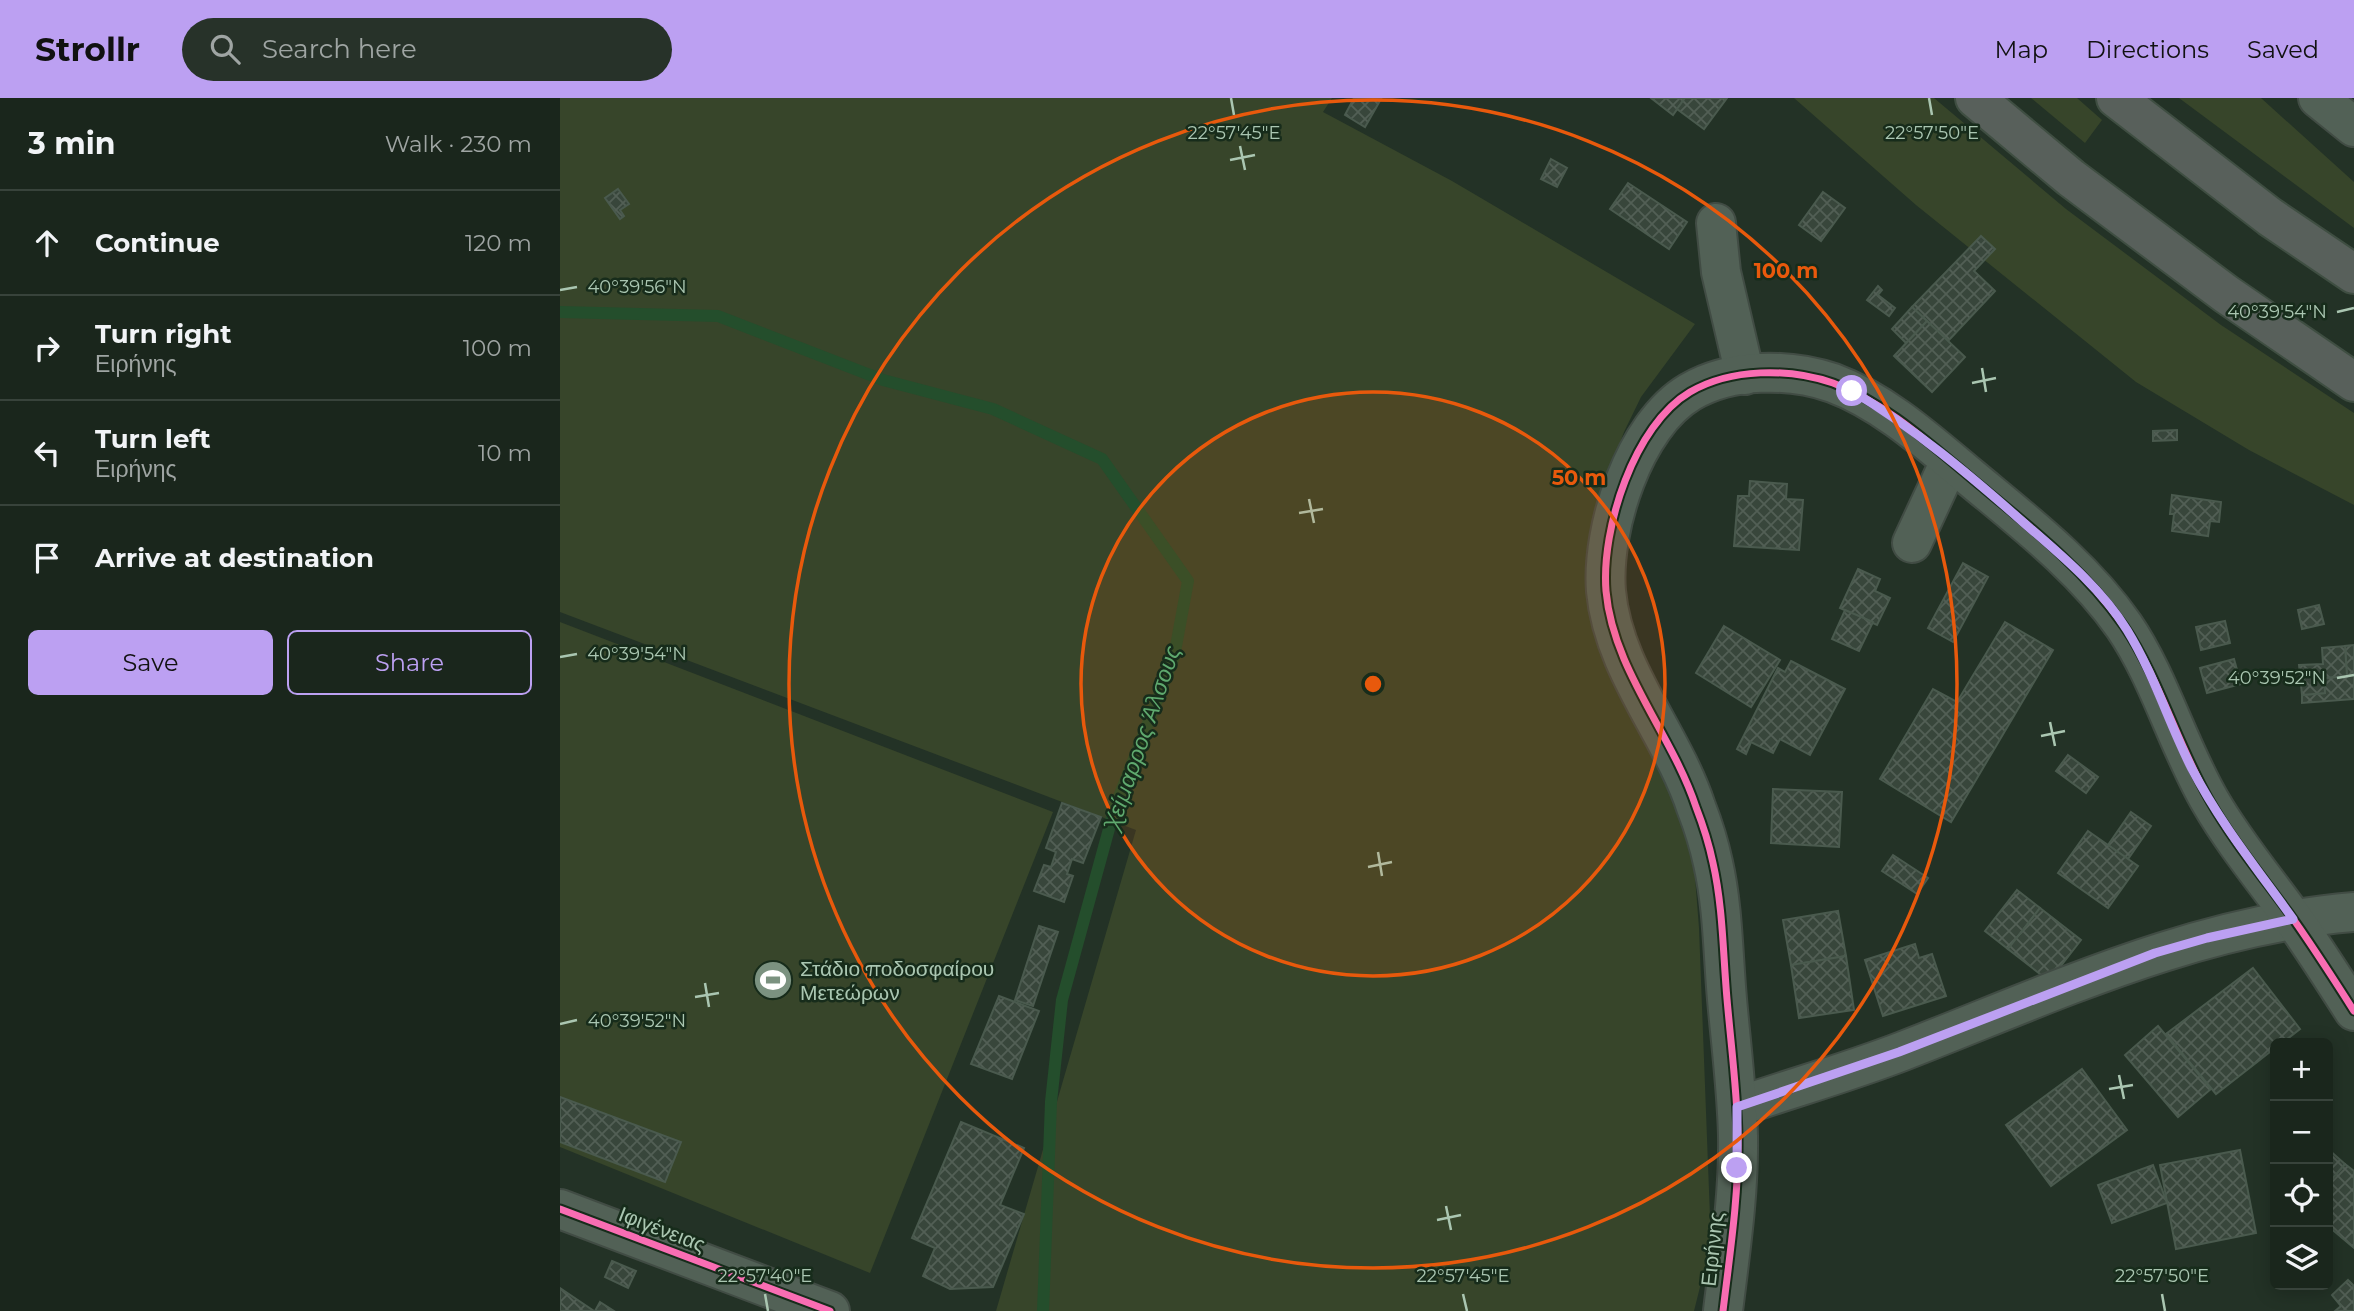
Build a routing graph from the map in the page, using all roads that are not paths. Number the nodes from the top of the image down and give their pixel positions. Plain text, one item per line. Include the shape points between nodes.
1 (1975, 98) edge
2 (2116, 98) edge
3 (2318, 98) edge
4 (2354, 127) edge
5 (1716, 223) dead end
6 (2354, 274) edge
7 (1745, 375) junction
8 (2354, 382) edge
9 (1950, 461) junction
10 (1912, 543) dead end
11 (2354, 912) edge
12 (2293, 919) junction
13 (2354, 1011) edge
14 (1737, 1107) junction
15 (560, 1209) edge
16 (830, 1311) edge
17 (1723, 1311) edge

1 - 8 highway via 2137,228
2 - 6 highway via 2270,217
3 - 4 street
5 - 7 street via 1721,272
7 - 9 street, Ειρήνης via 1787,374 1852,391
7 - 14 street, Ειρήνης via 1706,384 1683,396 1643,444 1616,509 1607,548 1606,592 1623,655 1681,770 1714,864
9 - 10 street
9 - 12 street, Ειρήνης via 2069,563 2106,602 2141,655 2213,806
11 - 12 street
12 - 13 street, Ειρήνης
12 - 14 street via 2155,953 1899,1052
14 - 17 street, Ειρήνης via 1736,1180
15 - 16 street, Ιφιγένειας

